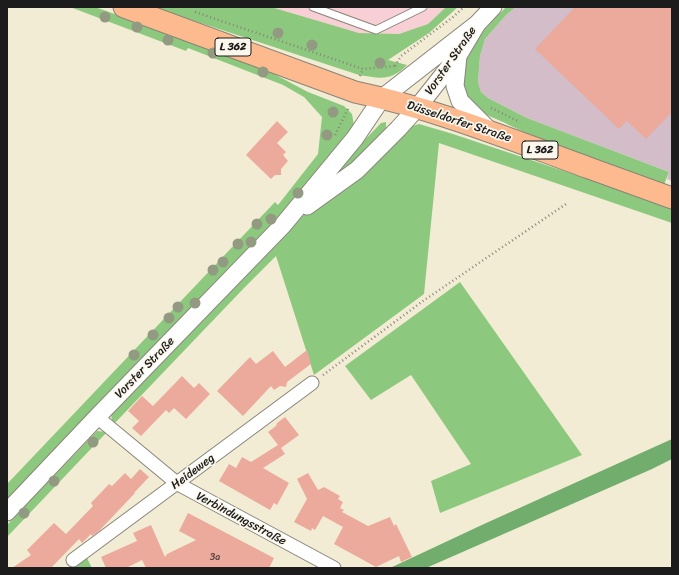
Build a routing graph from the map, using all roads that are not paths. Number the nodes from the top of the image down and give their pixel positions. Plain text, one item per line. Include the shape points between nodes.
1 (124, 7) edge
2 (313, 7) edge
3 (423, 7) edge
4 (493, 7) edge
5 (477, 24) junction
6 (458, 56) junction
7 (382, 98) junction
8 (417, 108) junction
9 (490, 131) junction
10 (672, 198) edge
11 (283, 225) junction
12 (312, 383) road end
13 (97, 417) junction
14 (178, 484) junction
15 (7, 512) edge
16 (73, 560) dead end
17 (334, 568) edge

1 - 7 main road, Düsseldorfer Straße / L 362 via 355,92
2 - 3 lane via 376,30
4 - 5 street, Vorster Straße
5 - 6 street, Vorster Straße
5 - 7 street, Düsseldorfer Straße
6 - 8 street, Vorster Straße
6 - 9 street, L 362 via 455,86 460,101
7 - 8 main road, Düsseldorfer Straße / L 362
7 - 11 street, Vorster Straße via 355,138
8 - 9 main road, Düsseldorfer Straße / L 362
8 - 11 street, Vorster Straße via 357,170
9 - 10 main road, Düsseldorfer Straße / L 362
11 - 13 street, Vorster Straße
12 - 14 street, Heideweg
13 - 14 street, Verbindungsstraße
13 - 15 street, Vorster Straße
14 - 16 street, Heideweg
14 - 17 street, Verbindungsstraße

